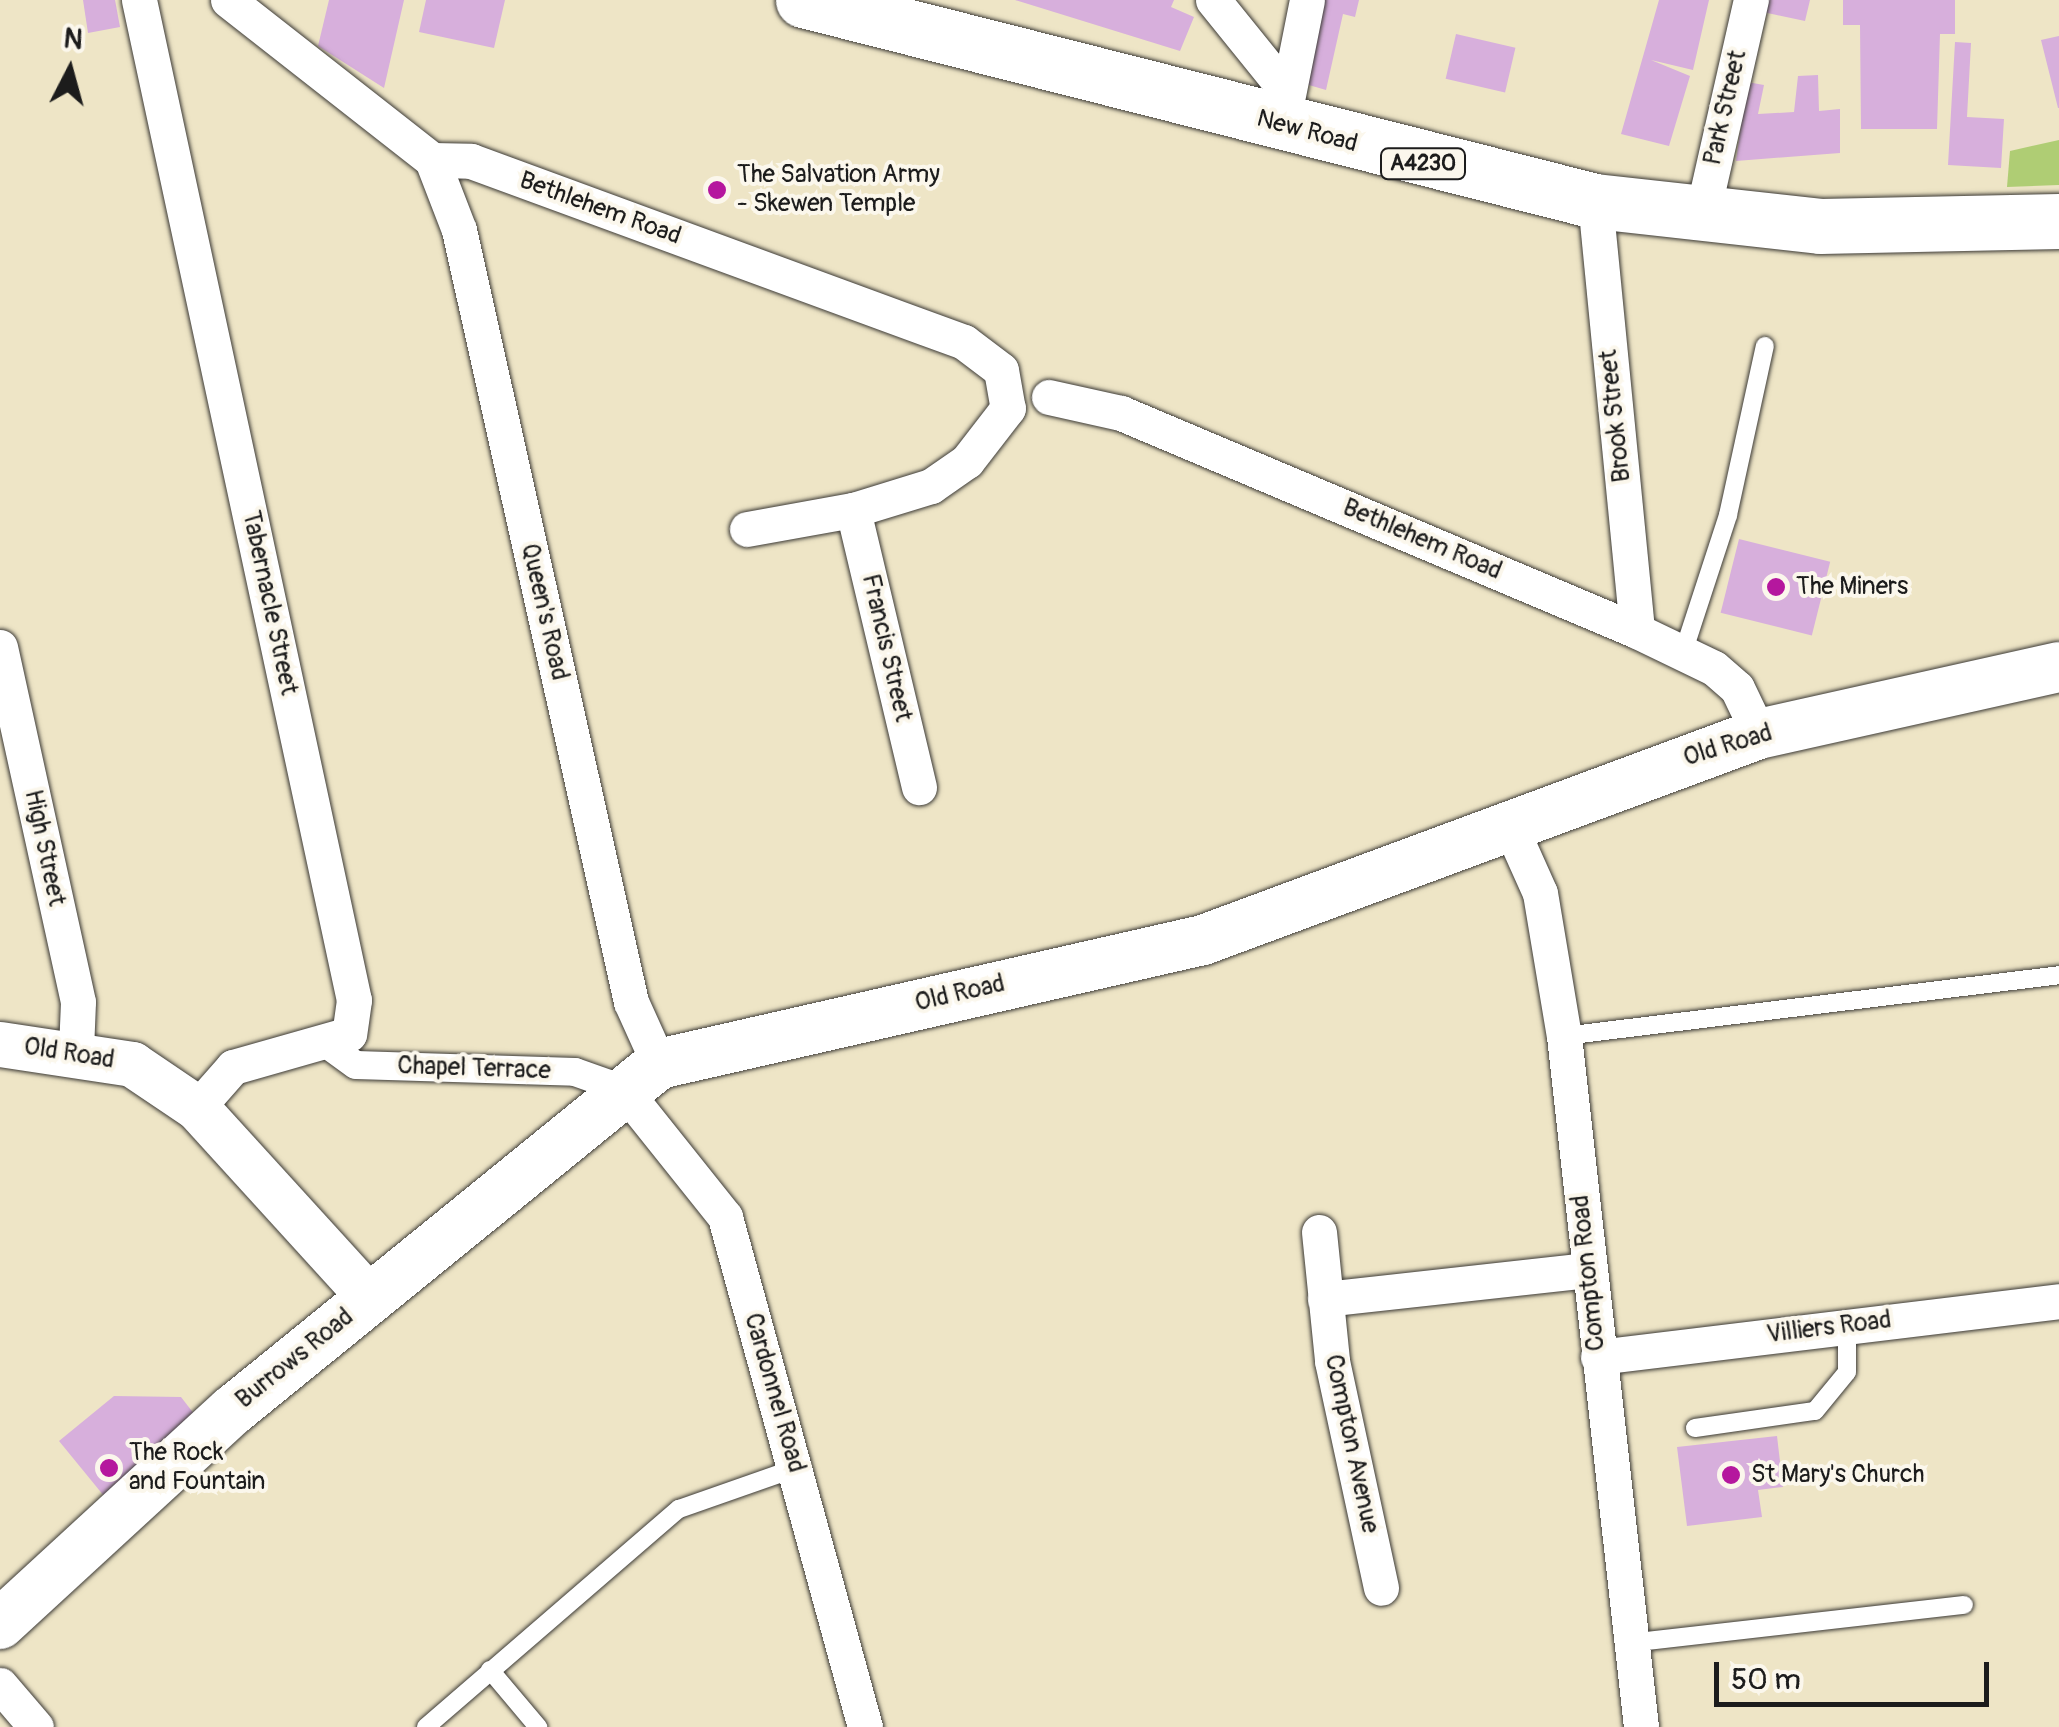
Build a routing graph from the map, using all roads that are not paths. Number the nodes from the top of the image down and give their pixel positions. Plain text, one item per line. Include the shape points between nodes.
1 (139, 0) edge
2 (228, 0) edge
3 (803, 0) edge
4 (1214, 0) edge
5 (1307, 0) edge
6 (1751, 0) edge
7 (1285, 109) junction
8 (432, 160) junction
9 (1596, 201) junction
10 (1702, 215) junction
11 (2059, 220) edge
12 (1765, 346) dead end
13 (1049, 397) dead end
14 (853, 510) junction
15 (747, 530) dead end
16 (1637, 631) junction
17 (0, 647) edge
18 (1683, 653) junction
19 (2059, 667) edge
20 (1759, 734) junction
21 (919, 787) dead end
22 (1510, 826) junction
23 (2059, 975) edge
24 (1564, 1036) junction
25 (0, 1044) edge
26 (328, 1045) junction
27 (76, 1050) junction
28 (641, 1076) junction
29 (196, 1108) junction
30 (1319, 1232) dead end
31 (1588, 1270) junction
32 (370, 1298) junction
33 (1325, 1299) junction
34 (2059, 1301) edge
35 (1847, 1326) junction
36 (1598, 1357) junction
37 (1695, 1428) dead end
38 (796, 1468) junction
39 (1381, 1588) dead end
40 (1964, 1606) dead end
41 (0, 1624) edge
42 (1638, 1642) junction
43 (490, 1670) junction
44 (0, 1685) edge
45 (36, 1727) edge
46 (426, 1727) edge
47 (538, 1727) edge
48 (865, 1727) edge
49 (1641, 1727) edge

1 - 26 street, Tabernacle Street via 354,1000 349,1034
2 - 8 street
3 - 7 main road, New Road / A4230
4 - 7 street
5 - 7 street
6 - 10 street, Park Street
7 - 9 main road, New Road / A4230
8 - 14 street, Bethlehem Road via 471,161 964,342 1001,370 1008,408 968,461 931,486
8 - 28 street, Queen's Road via 459,230 631,1002
9 - 10 main road, New Road / A4230
9 - 16 street, Brook Street
10 - 11 main road, New Road / A4230 via 1820,226
12 - 18 lane via 1728,515
13 - 16 street, Bethlehem Road via 1121,413
14 - 15 street
14 - 21 street, Francis Street
16 - 18 street, Bethlehem Road
17 - 27 street, High Street via 78,1002
18 - 20 street, Bethlehem Road via 1737,688
19 - 20 main road, Old Road
20 - 22 main road, Old Road
22 - 24 street, Compton Road via 1540,894
22 - 28 main road, Old Road via 1203,940
23 - 24 lane
24 - 31 street, Compton Road
25 - 27 street, Old Road
26 - 28 street, Chapel Terrace via 356,1065
26 - 29 street via 233,1067
27 - 29 street, Old Road via 132,1064
28 - 32 main road, Old Road
28 - 38 street, Cardonnel Road via 725,1217
29 - 32 street, Old Road
30 - 33 street, Compton Avenue
31 - 33 street
31 - 36 street, Compton Road
32 - 41 main road, Burrows Road
33 - 39 street, Compton Avenue
34 - 35 street, Villiers Road
35 - 36 street, Villiers Road
35 - 37 lane via 1847,1372 1815,1411
36 - 42 street, Compton Road
38 - 43 lane via 678,1509
38 - 48 street, Cardonnel Road
40 - 42 lane
42 - 49 street, Compton Road
43 - 46 lane
43 - 47 lane
44 - 45 street

